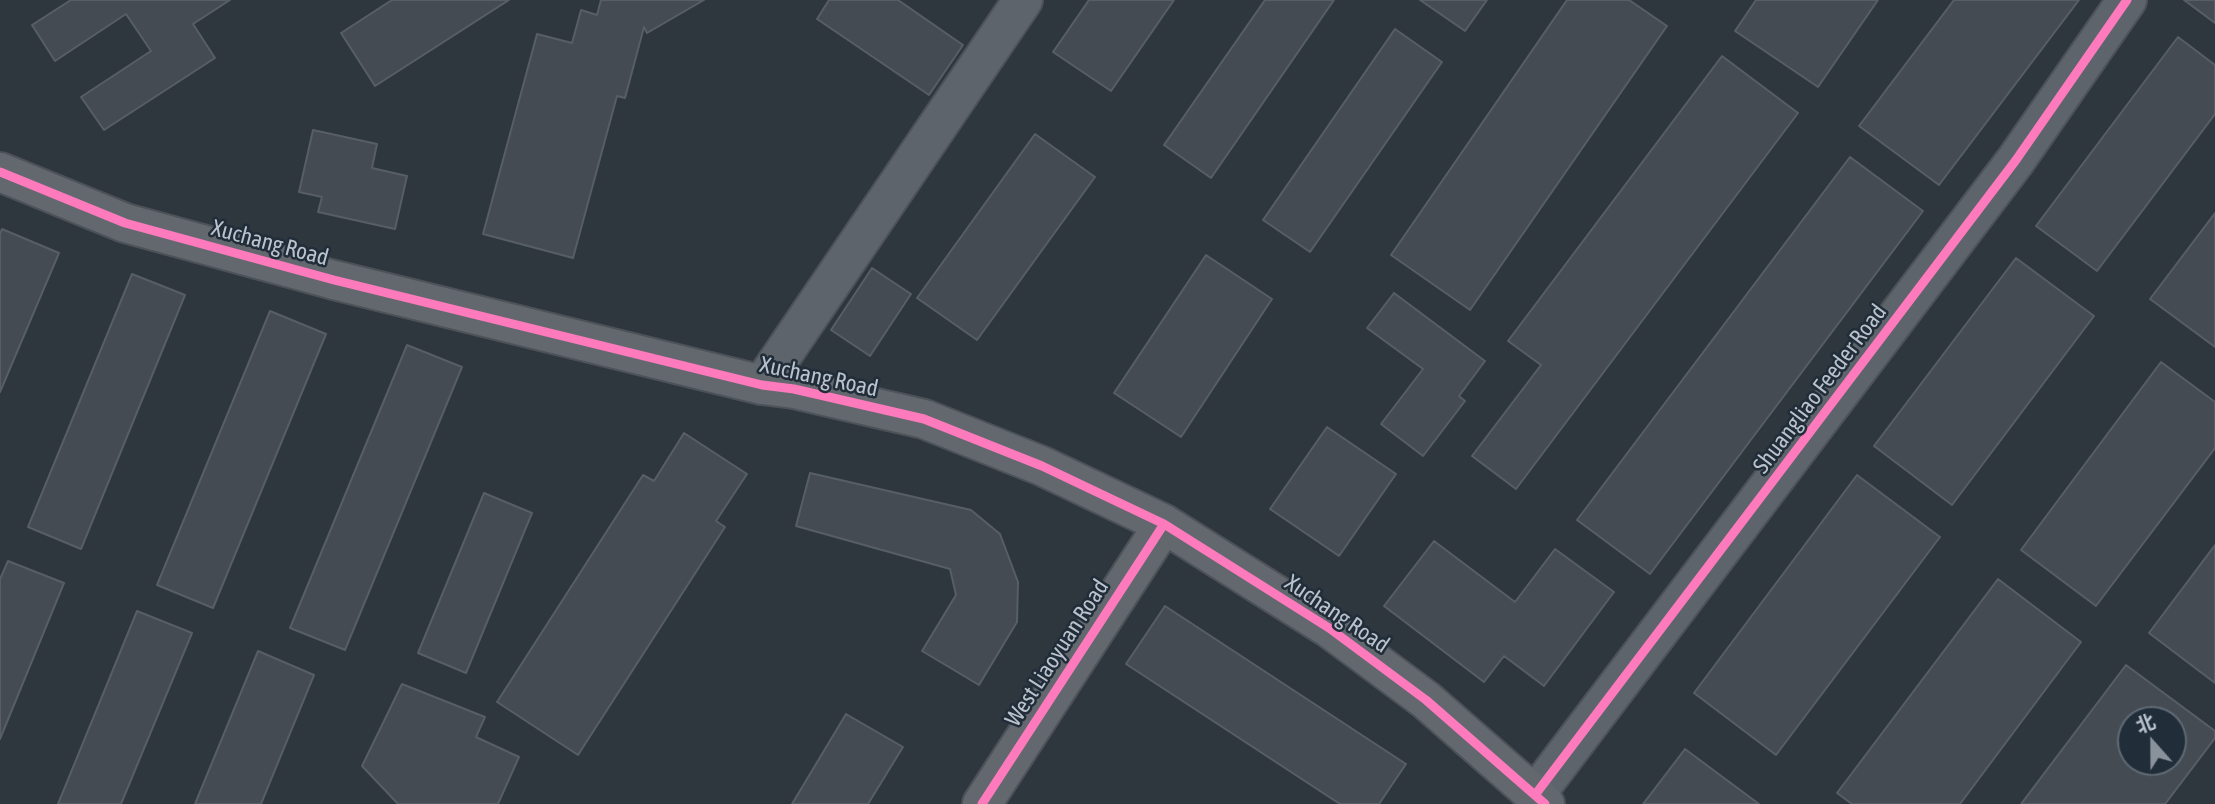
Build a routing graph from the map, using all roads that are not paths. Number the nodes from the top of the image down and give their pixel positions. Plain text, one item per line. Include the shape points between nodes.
1 (1023, 0) edge
2 (2127, 0) edge
3 (0, 172) edge
4 (762, 385) junction
5 (1164, 524) junction
6 (1540, 800) edge
7 (982, 804) edge

1 - 4 street
2 - 6 street, Shuangliao Feeder Road via 2016,160
3 - 4 street, Xuchang Road via 138,227
4 - 5 street, Xuchang Road via 924,419 1042,466
5 - 6 street, Xuchang Road via 1329,628 1426,700
5 - 7 street, West Liaoyuan Road

